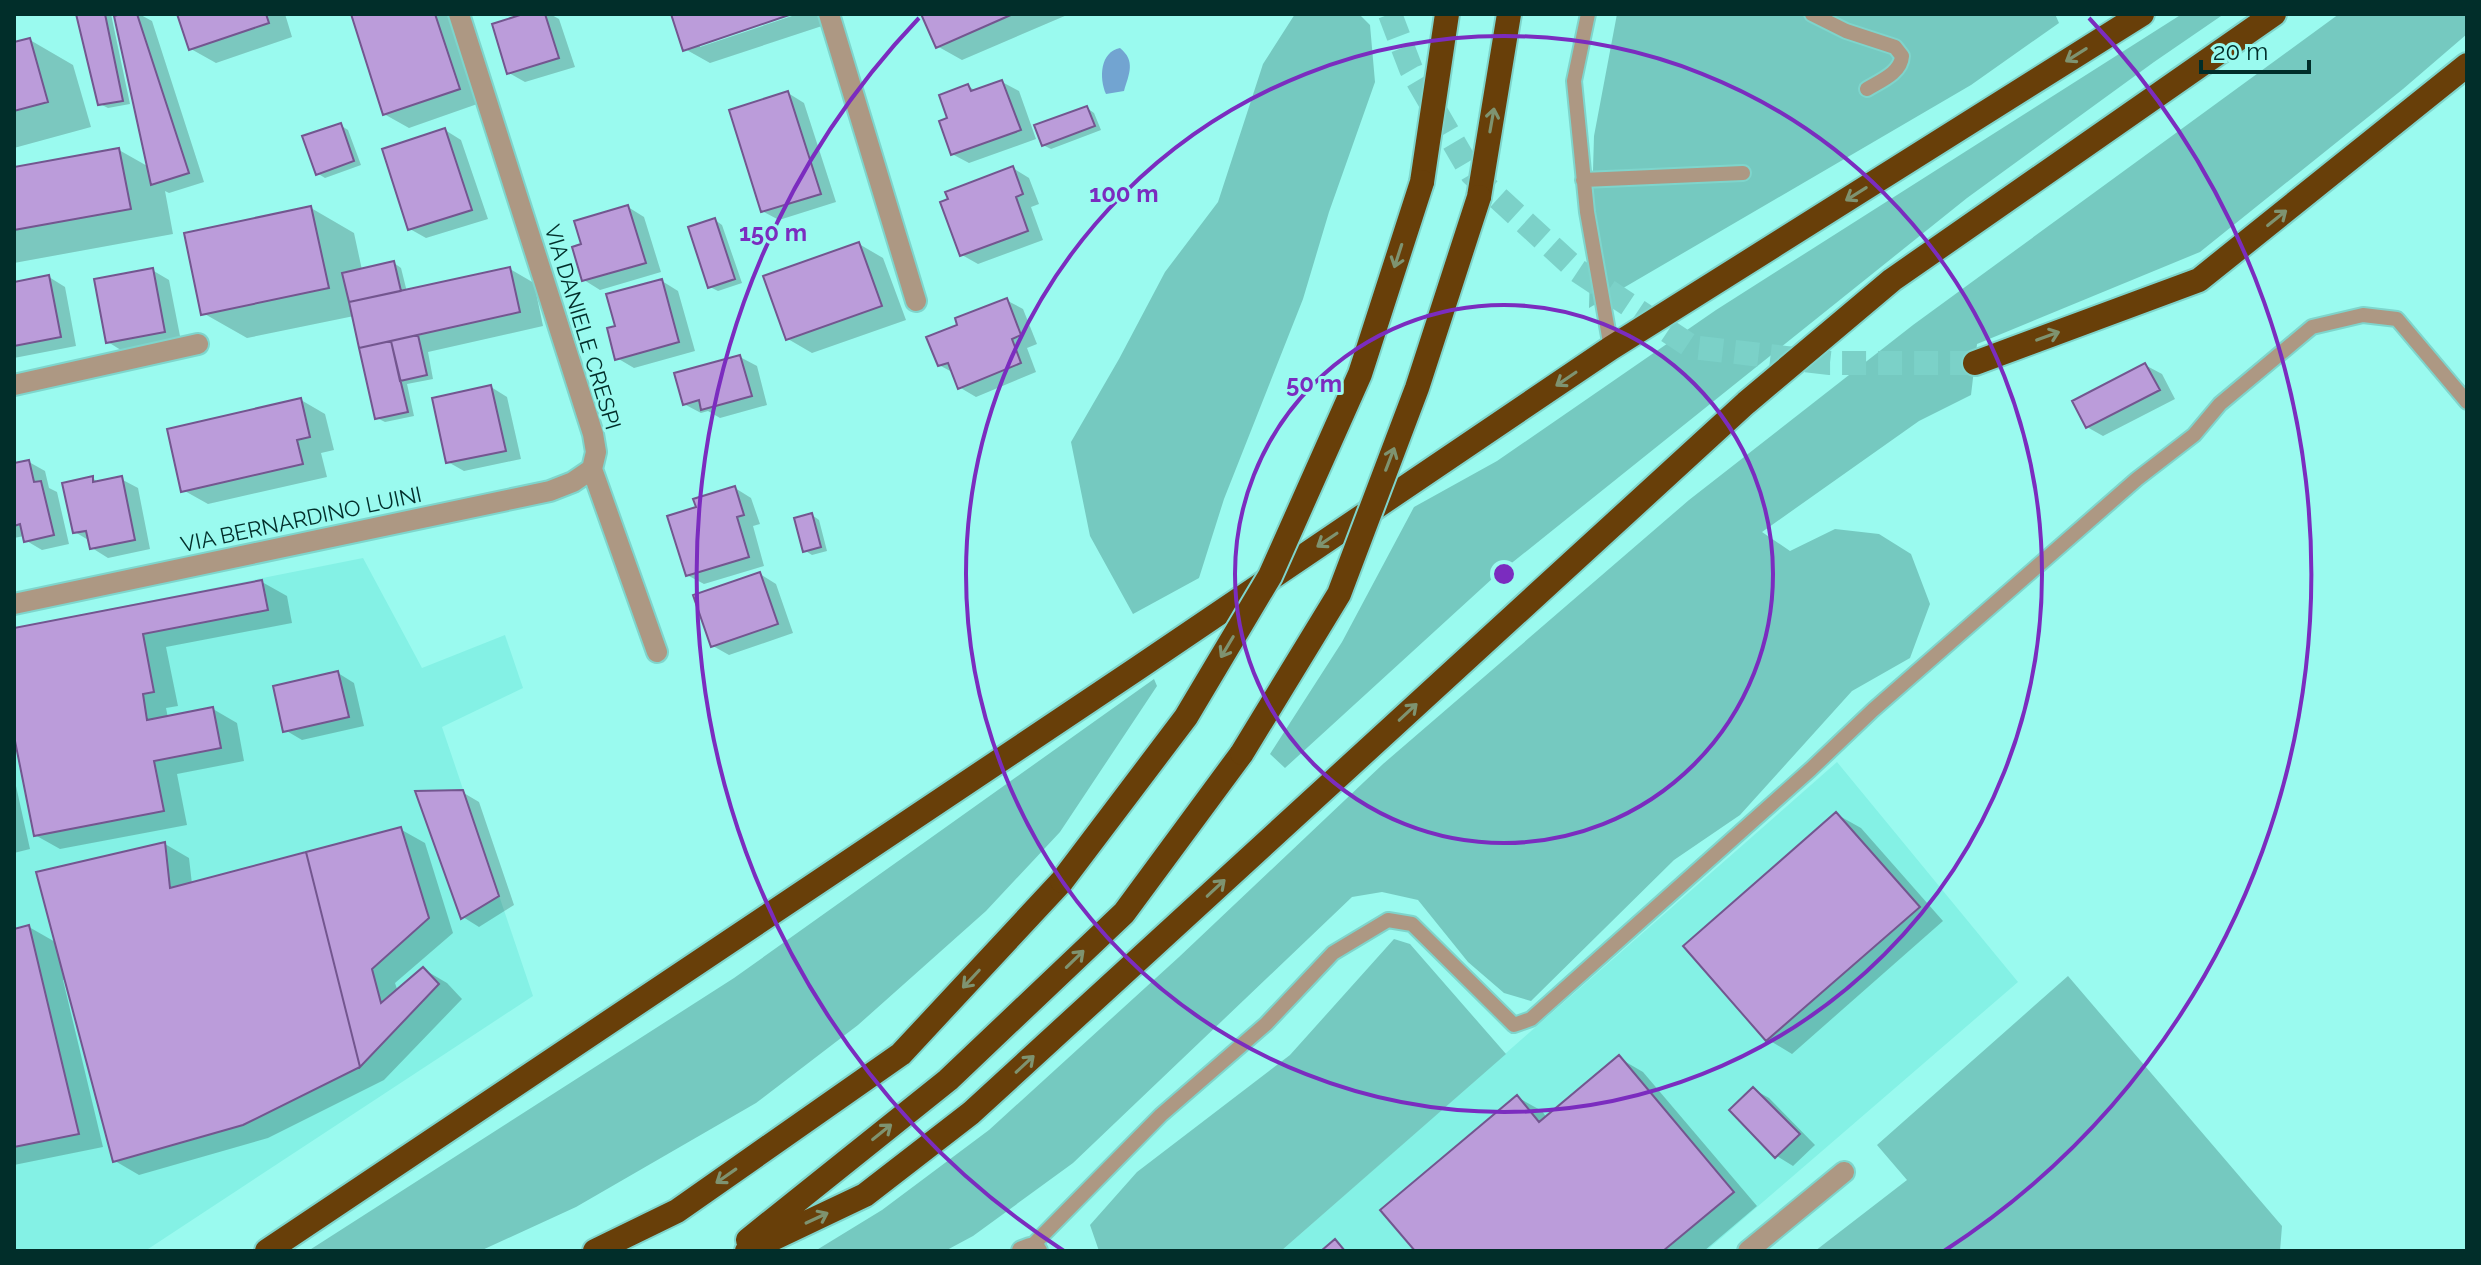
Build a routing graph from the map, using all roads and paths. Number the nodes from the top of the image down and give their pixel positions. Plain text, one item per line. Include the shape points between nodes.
1 (459, 14) edge
2 (829, 14) edge
3 (1447, 14) edge
4 (1509, 14) edge
5 (1588, 14) edge
6 (1812, 14) edge
7 (2142, 14) edge
8 (2274, 14) edge
9 (2467, 65) edge
10 (1867, 89) dead end
11 (1743, 173) dead end
12 (1583, 180) junction
13 (916, 301) dead end
14 (198, 344) dead end
15 (1611, 348) junction
16 (1975, 363) tunnel mouth
17 (14, 385) edge
18 (2467, 402) edge
19 (592, 469) junction
20 (14, 604) edge
21 (657, 652) dead end
22 (1844, 1172) dead end
23 (1030, 1250) edge
24 (267, 1251) edge
25 (595, 1251) edge
26 (734, 1251) edge
27 (747, 1251) edge
28 (1748, 1251) edge

1 - 19 street, VIA DANIELE CRESPI via 593,434
2 - 13 street
3 -> 25 highway, bridge via 1422,182 1360,374 1270,576 1186,717 1062,881 901,1054 677,1211
26 -> 4 highway, bridge via 948,1080 1124,913 1242,753 1339,594 1417,388 1479,197
5 - 12 lane via 1574,81
6 - 10 lane via 1895,47 1902,56 1897,70
7 -> 15 highway
27 -> 8 highway via 865,1195 971,1113 1734,414 1892,280
16 -> 9 highway via 2199,280
11 - 12 lane
12 - 15 lane
14 - 17 street
15 -> 24 highway
18 - 23 lane via 2397,319 2363,315 2312,327 1873,710 1531,1019 1514,1025 1412,924 1388,920 1333,953 1266,1024 1161,1115
19 - 20 street, VIA BERNARDINO LUINI via 550,491
19 - 21 street, VIA DANIELE CRESPI
22 - 28 street

